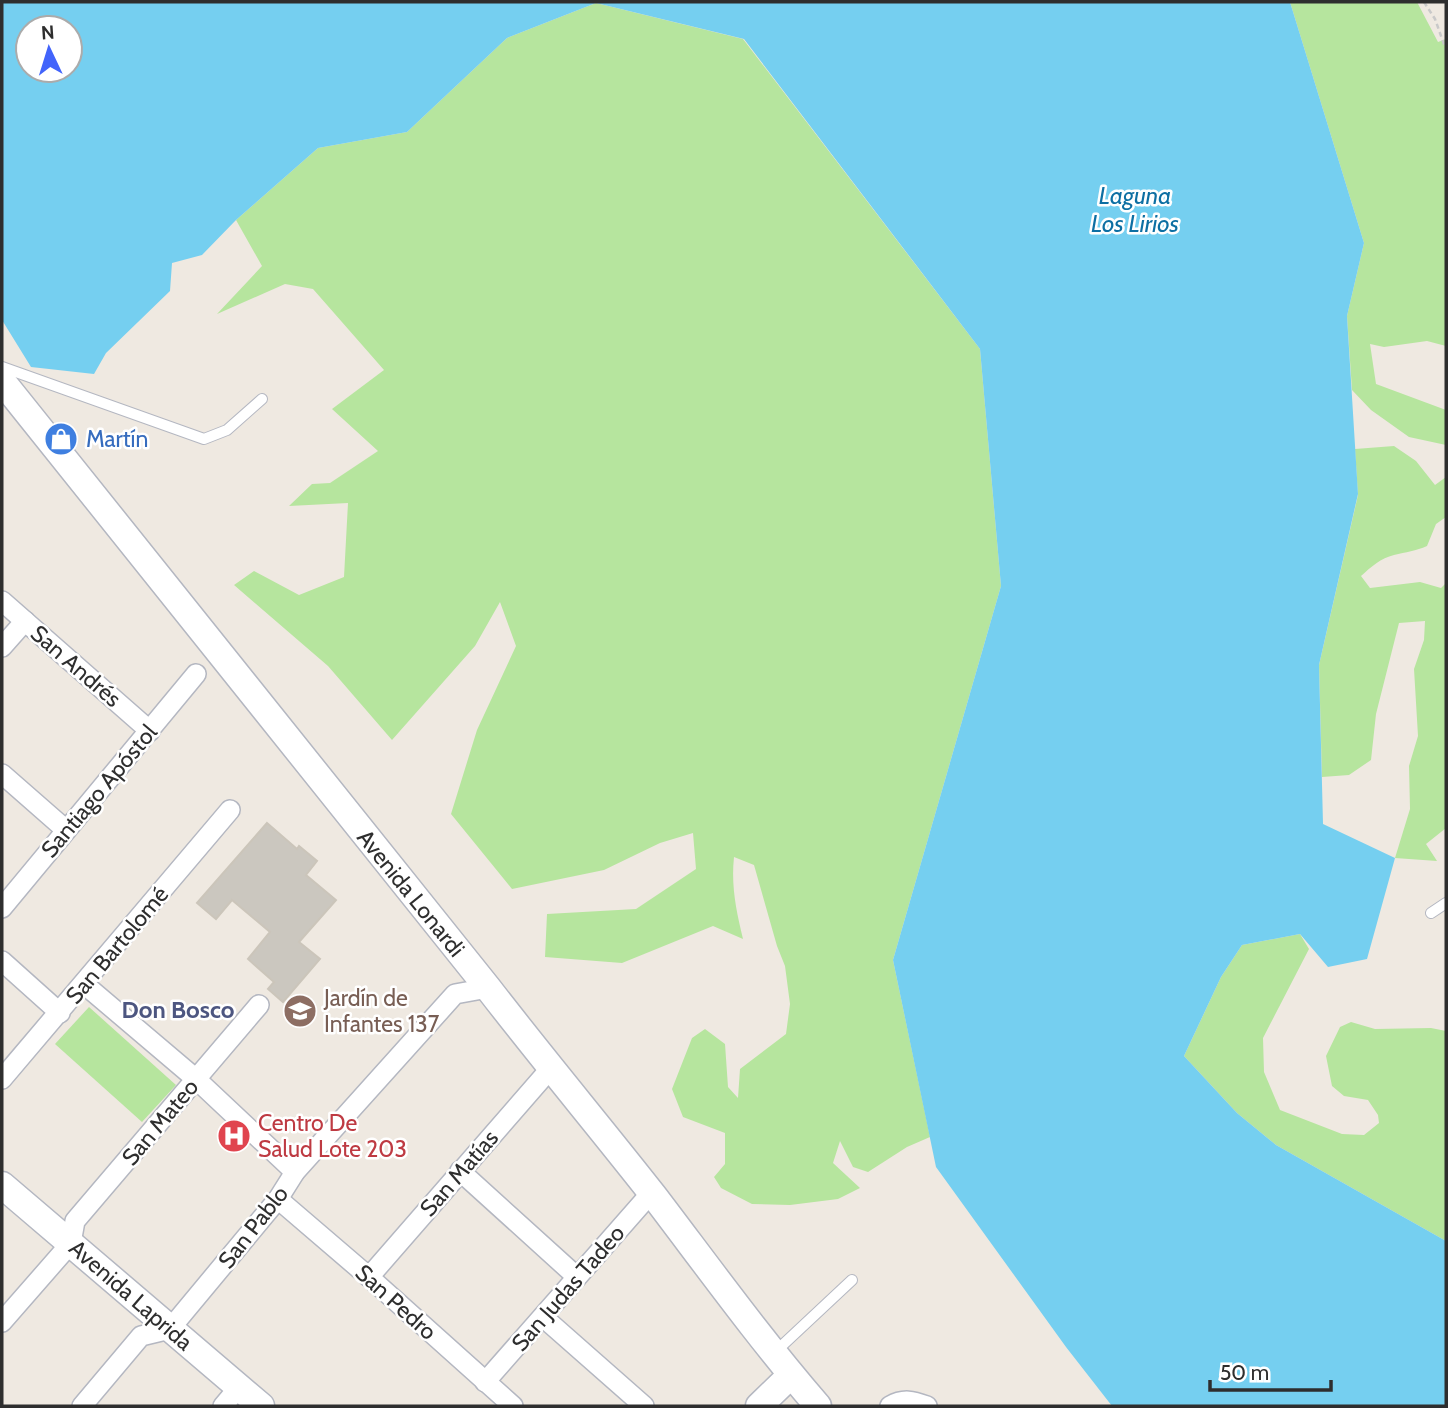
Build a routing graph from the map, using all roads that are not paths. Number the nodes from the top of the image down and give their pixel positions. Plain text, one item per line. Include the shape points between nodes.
1 (2, 367) edge
2 (2, 381) edge
3 (262, 399) dead end
4 (2, 601) edge
5 (25, 621) junction
6 (2, 647) edge
7 (196, 674) dead end
8 (150, 731) junction
9 (2, 774) edge
10 (230, 810) dead end
11 (66, 830) junction
12 (1446, 903) edge
13 (2, 908) edge
14 (1431, 913) dead end
15 (2, 961) edge
16 (85, 984) junction
17 (488, 988) junction
18 (259, 1005) dead end
19 (60, 1013) junction
20 (550, 1069) junction
21 (2, 1079) edge
22 (197, 1079) junction
23 (460, 1171) junction
24 (295, 1172) junction
25 (2, 1185) edge
26 (651, 1193) junction
27 (278, 1199) junction
28 (71, 1243) junction
29 (369, 1277) junction
30 (577, 1277) junction
31 (852, 1280) dead end
32 (543, 1317) junction
33 (2, 1322) edge
34 (170, 1328) junction
35 (774, 1353) junction
36 (791, 1375) junction
37 (485, 1382) junction
38 (231, 1397) edge
39 (82, 1406) edge
40 (261, 1406) edge
41 (513, 1406) edge
42 (644, 1406) edge
43 (759, 1406) edge
44 (818, 1406) edge
45 (890, 1406) edge
46 (927, 1406) edge

1 - 3 lane via 204,439 227,430
2 - 17 street, Avenida Lonardi
4 - 5 street, San Andrés
5 - 6 street
5 - 8 street, San Andrés
7 - 8 street, Santiago Apóstol
8 - 11 street, Santiago Apóstol
9 - 11 street
10 - 16 street, San Bartolomé
11 - 13 street, Santiago Apóstol
12 - 14 lane
15 - 19 street
16 - 19 street, San Bartolomé
16 - 22 street
17 - 20 street, Avenida Lonardi
17 - 24 street, San Pablo via 455,994
18 - 22 street, San Mateo
19 - 21 street, San Bartolomé
20 - 23 street, San Matías
20 - 26 street, Avenida Lonardi
22 - 24 street
22 - 28 street, San Mateo via 75,1221
23 - 29 street, San Matías
23 - 30 street
24 - 27 street, San Pablo
25 - 28 street, Avenida Laprida
26 - 30 street, San Judas Tadeo
26 - 35 street, Avenida Lonardi
27 - 29 street, San Pedro
27 - 34 street, San Pablo
28 - 33 street, San Mateo
28 - 34 street, Avenida Laprida
29 - 37 street, San Pedro
30 - 32 street, San Judas Tadeo
31 - 35 lane
32 - 37 street, San Judas Tadeo
32 - 42 street
34 - 38 street, Avenida Laprida
34 - 39 street via 141,1336
35 - 36 street, Avenida Lonardi
36 - 43 street
36 - 44 street, Avenida Lonardi
37 - 41 street, San Pedro
38 - 40 street, Avenida Laprida
45 - 46 street via 909,1400

